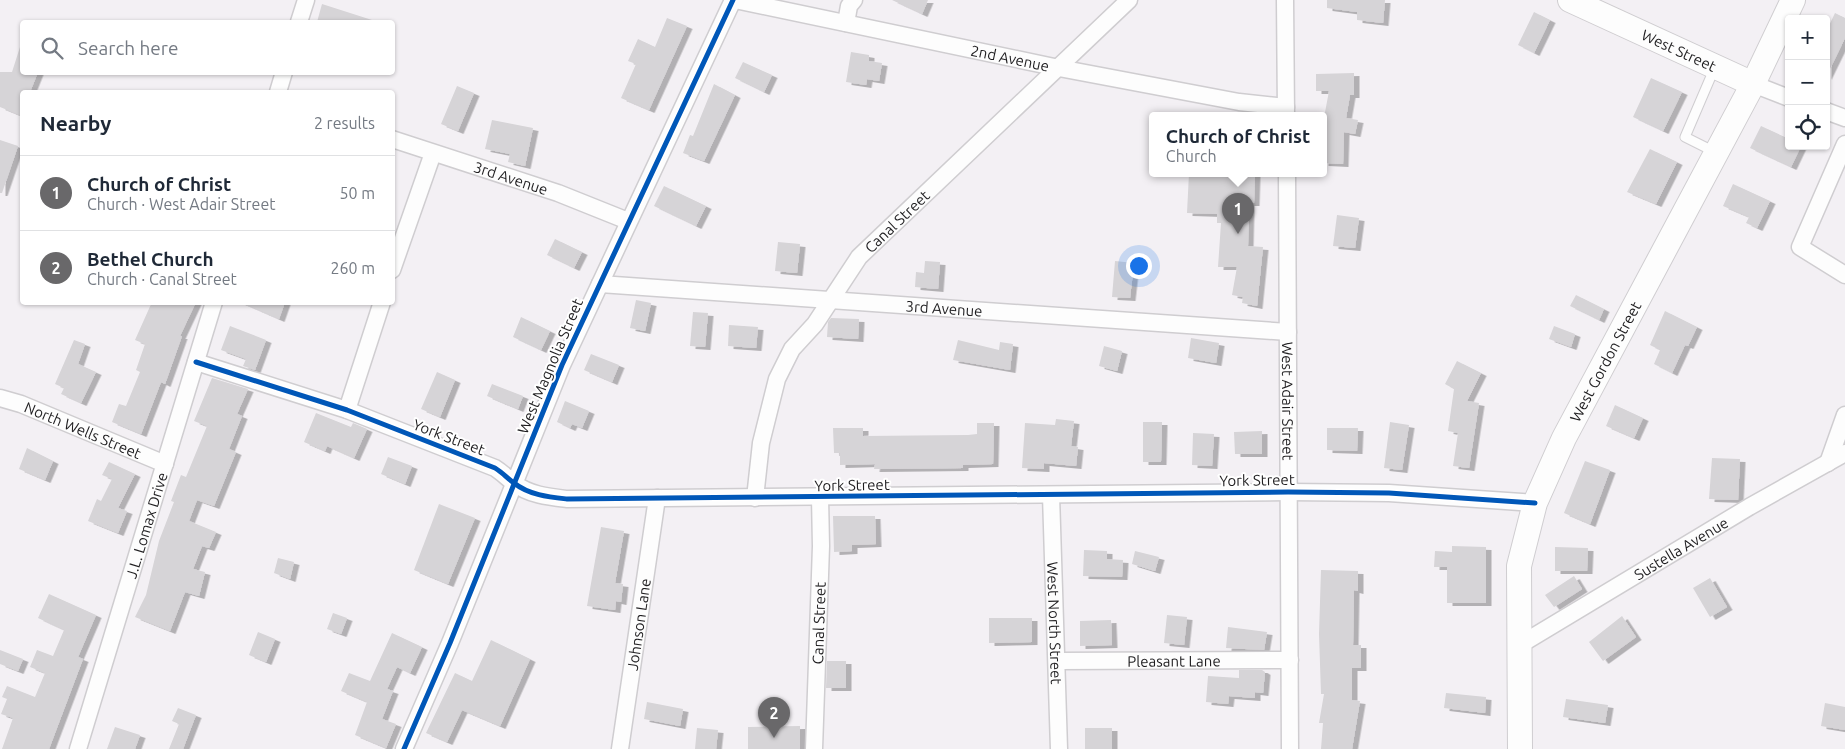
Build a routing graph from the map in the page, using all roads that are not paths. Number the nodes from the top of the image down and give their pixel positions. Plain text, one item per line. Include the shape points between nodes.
1 (306, 0) edge
2 (734, 0) edge
3 (854, 0) edge
4 (1129, 0) edge
5 (1284, 0) edge
6 (1570, 0) edge
7 (1793, 0) edge
8 (300, 20) edge
9 (846, 23) junction
10 (1715, 67) junction
11 (1059, 68) junction
12 (283, 75) edge
13 (1753, 84) junction
14 (279, 90) edge
15 (1785, 96) edge
16 (1286, 111) edge
17 (1830, 112) edge
18 (1845, 118) edge
19 (395, 140) edge
20 (1845, 144) edge
21 (433, 153) junction
22 (1716, 153) junction
23 (1287, 177) edge
24 (628, 221) junction
25 (395, 261) edge
26 (1845, 275) edge
27 (600, 284) junction
28 (831, 300) junction
29 (213, 305) edge
30 (381, 305) edge
31 (1288, 332) junction
32 (196, 362) junction
33 (0, 398) edge
34 (347, 410) junction
35 (1845, 415) edge
36 (1845, 453) edge
37 (1828, 463) junction
38 (165, 464) junction
39 (514, 483) junction
40 (1288, 492) junction
41 (1051, 495) junction
42 (820, 497) junction
43 (657, 498) junction
44 (755, 498) junction
45 (1534, 503) junction
46 (1518, 646) junction
47 (1290, 660) junction
48 (1058, 661) junction
49 (78, 749) edge
50 (404, 749) edge
51 (620, 749) edge
52 (814, 749) edge
53 (1059, 749) edge
54 (1290, 749) edge
55 (1520, 749) edge

1 - 8 street
2 - 9 street, 2nd Avenue
2 - 24 street, West Magnolia Street
3 - 9 street via 849,6
4 - 11 street, Canal Street
5 - 16 street
6 - 10 street, West Street
7 - 13 street, West Gordon Street
9 - 11 street, 2nd Avenue
10 - 13 street, West Street
10 - 22 lane via 1685,137
11 - 16 street, 2nd Avenue
11 - 28 street, Canal Street via 859,257
12 - 14 street
13 - 15 street, West Street
13 - 22 street, West Gordon Street
17 - 18 street
19 - 21 street, 3rd Avenue
20 - 26 street via 1800,247
21 - 24 street, 3rd Avenue via 558,193
21 - 25 street
22 - 45 street, West Gordon Street via 1564,438
23 - 31 street, West Adair Street
24 - 27 street, West Magnolia Street
27 - 28 street, 3rd Avenue
27 - 39 street, West Magnolia Street via 562,365
28 - 31 street, 3rd Avenue
28 - 44 street, Canal Street via 792,349 777,379 761,443
29 - 32 street, J.L. Lomax Drive
30 - 34 street
31 - 40 street, West Adair Street
32 - 34 street, York Street
32 - 38 street, J.L. Lomax Drive
33 - 38 street, North Wells Street
34 - 39 street, York Street via 495,468
35 - 37 street
36 - 37 street, Sustella Avenue
37 - 46 street, Sustella Avenue via 1750,506
38 - 49 street, J.L. Lomax Drive
39 - 43 street, York Street via 537,495 568,499
39 - 50 street, West Magnolia Street
40 - 41 street, York Street
40 - 45 street, York Street via 1388,493
40 - 47 street, West Adair Street
41 - 42 street, York Street
41 - 48 street, West North Street
42 - 44 street, York Street
42 - 52 street, Canal Street
43 - 44 street, York Street
43 - 51 street, Johnson Lane
45 - 46 street, West Gordon Street via 1519,566
46 - 55 street, West Gordon Street
47 - 48 street, Pleasant Lane
47 - 54 street, West Adair Street
48 - 53 street, West North Street

